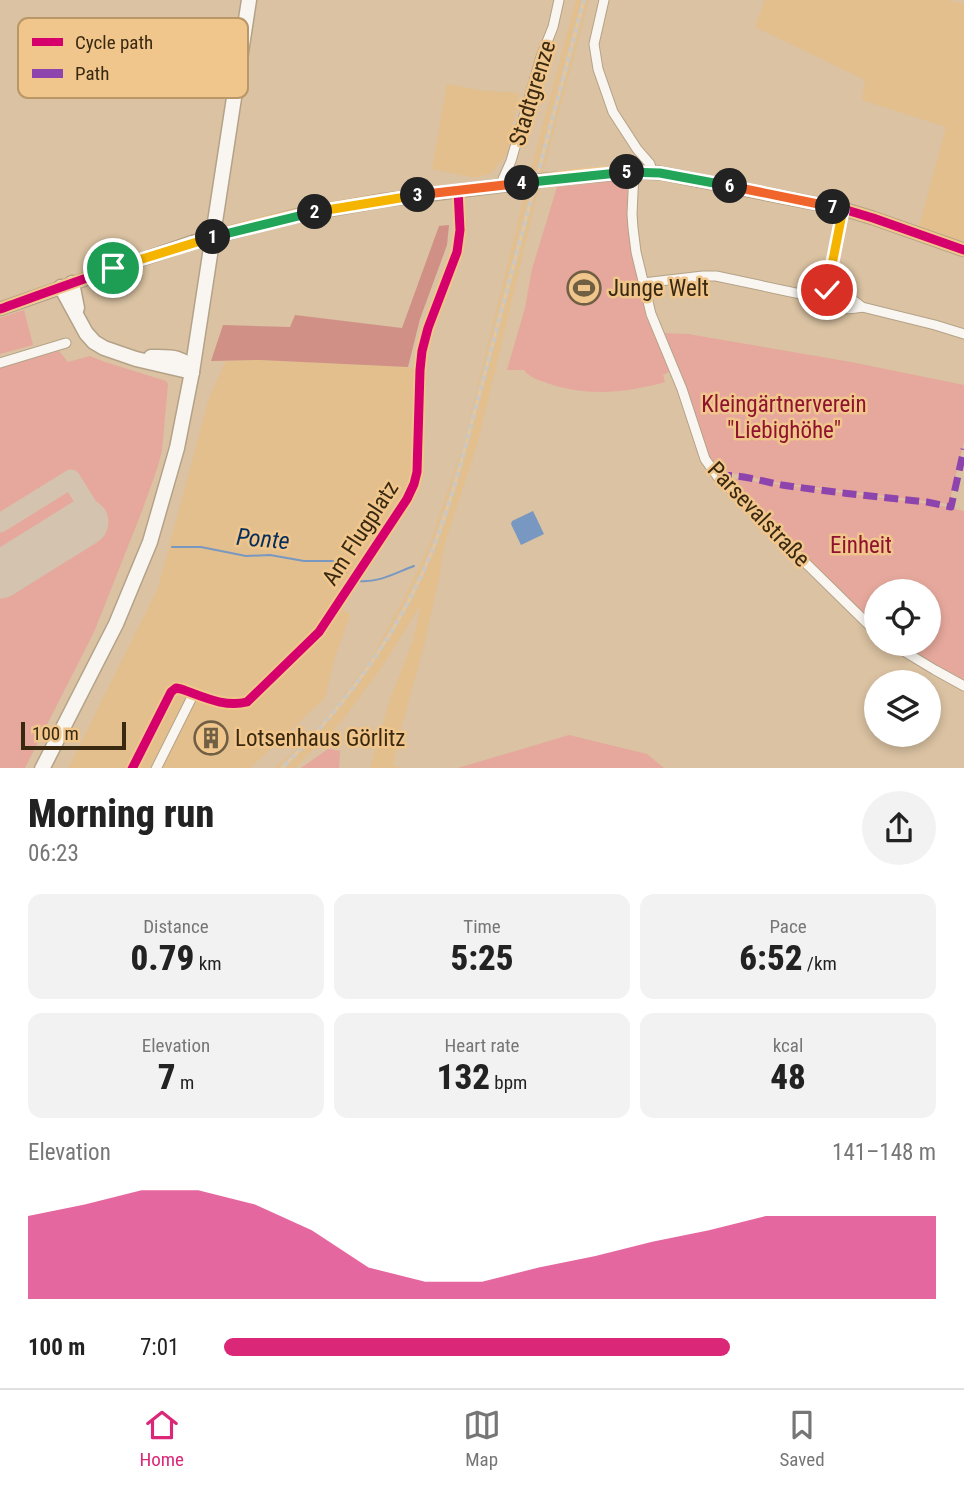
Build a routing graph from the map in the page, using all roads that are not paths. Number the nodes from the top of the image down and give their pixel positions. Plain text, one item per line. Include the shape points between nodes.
1 (249, 0) edge
2 (559, 0) edge
3 (604, 0) edge
4 (246, 18) edge
5 (234, 98) edge
6 (634, 172) junction
7 (652, 172) junction
8 (502, 185) junction
9 (458, 190) junction
10 (843, 209) junction
11 (964, 250) edge
12 (643, 283) junction
13 (67, 285) junction
14 (825, 295) junction
15 (862, 307) junction
16 (0, 309) edge
17 (964, 334) edge
18 (196, 338) junction
19 (66, 343) dead end
20 (129, 355) junction
21 (169, 357) junction
22 (0, 363) edge
23 (192, 372) junction
24 (864, 620) edge
25 (912, 656) edge
26 (964, 686) edge
27 (194, 693) junction
28 (42, 768) edge
29 (132, 768) edge
30 (156, 768) edge

1 - 4 main road
2 - 8 street, Stadtgrenze
3 - 7 street via 594,44 598,69 613,111
5 - 18 main road
6 - 7 street
6 - 8 street, bridge
6 - 12 street, Parsevalstraße via 633,228
7 - 10 street
8 - 9 street
9 - 13 street, bridge via 235,230
9 - 27 street, Am Flugplatz via 457,252 422,351 417,472 407,499 319,632 247,702 223,703
10 - 11 street
10 - 14 street
12 - 14 street via 716,276
12 - 24 street, Parsevalstraße via 708,464
13 - 16 street
13 - 20 main road via 86,333 104,348
14 - 15 street via 847,295
14 - 15 street via 831,306
15 - 17 street
18 - 21 main road
18 - 23 main road
19 - 22 street
20 - 21 main road
20 - 23 main road
21 - 23 main road via 185,361
23 - 28 main road via 177,448 150,542 116,624
25 - 26 street
27 - 29 street via 176,688 171,692
27 - 30 street

